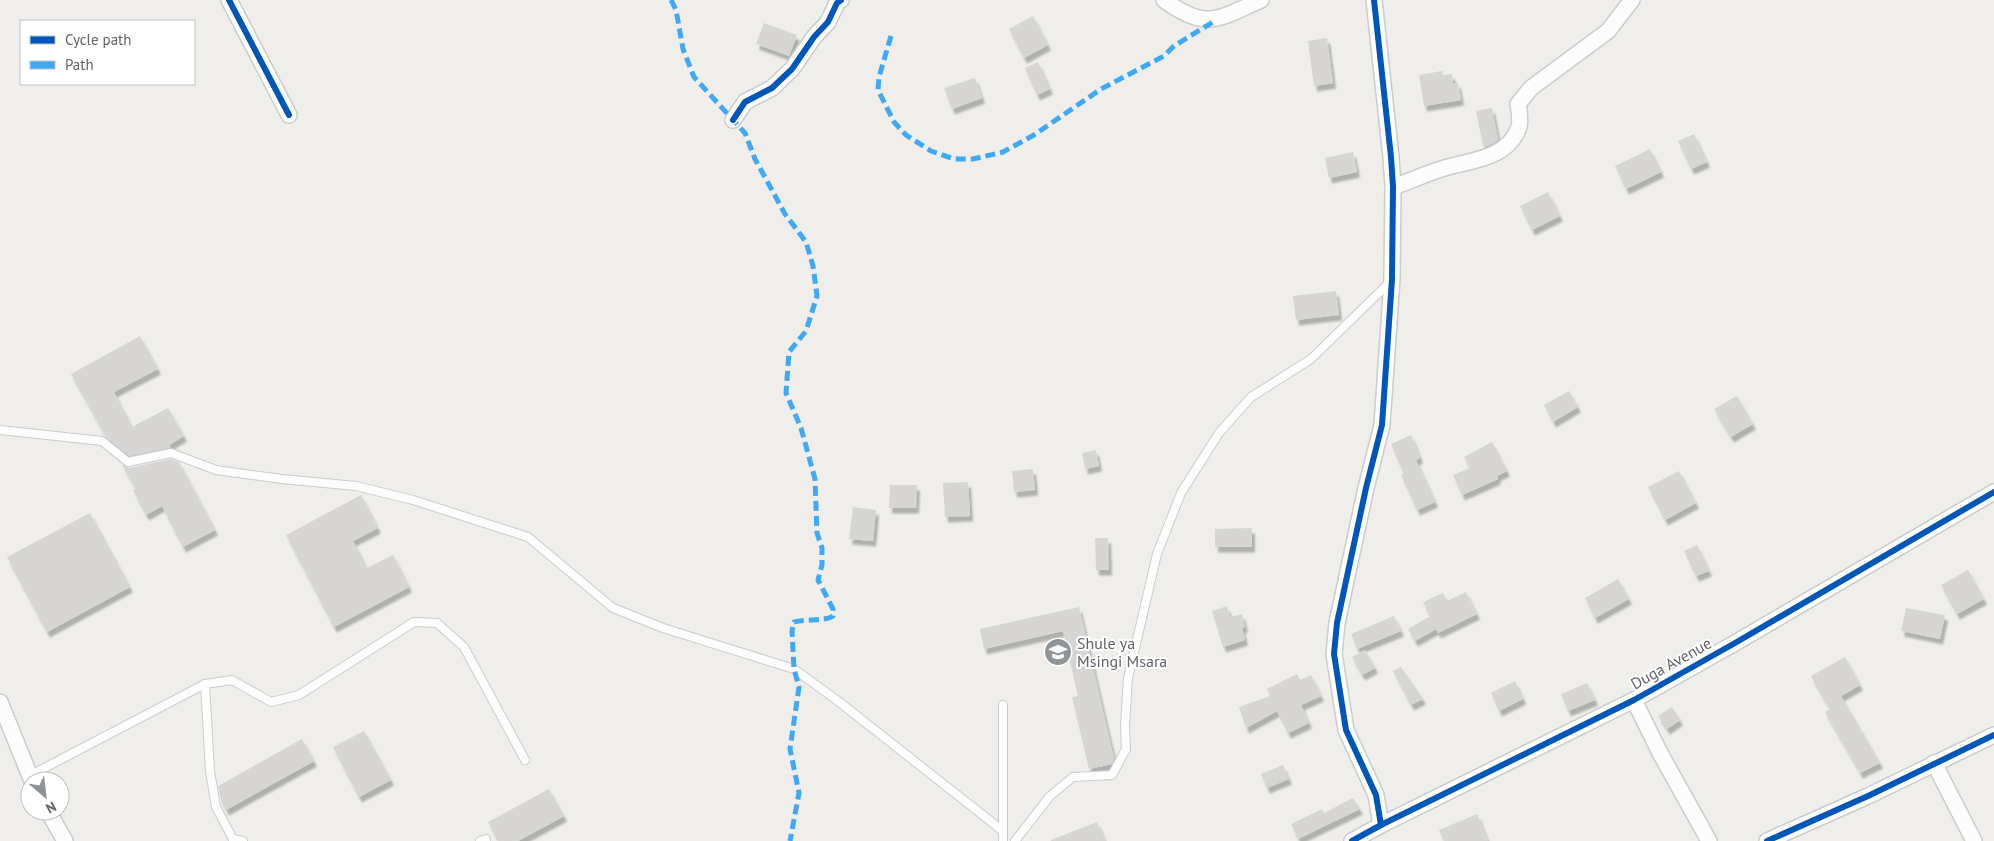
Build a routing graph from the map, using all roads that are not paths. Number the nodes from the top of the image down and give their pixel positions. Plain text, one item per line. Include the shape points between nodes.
1 (229, 0) edge
2 (841, 0) edge
3 (1164, 0) edge
4 (1261, 0) edge
5 (1374, 0) edge
6 (1632, 0) edge
7 (290, 115) dead end
8 (733, 120) dead end
9 (1393, 187) junction
10 (1392, 279) junction
11 (0, 430) edge
12 (1994, 492) edge
13 (205, 684) junction
14 (1634, 700) junction
15 (0, 702) edge
16 (1003, 705) dead end
17 (1994, 735) edge
18 (526, 760) dead end
19 (1934, 763) junction
20 (28, 771) edge
21 (46, 771) edge
22 (54, 821) edge
23 (1381, 825) junction
24 (1003, 831) junction
25 (233, 840) edge
26 (65, 841) edge
27 (243, 841) edge
28 (1003, 841) edge
29 (1015, 841) edge
30 (1352, 841) edge
31 (1709, 841) edge
32 (1767, 841) edge
33 (1974, 841) edge

1 - 7 street
2 - 8 street via 792,69 772,88 745,102
3 - 4 street via 1182,13 1204,21 1216,20
5 - 9 street
6 - 9 street via 1608,32 1531,88 1518,104 1519,125 1513,139 1499,150 1480,160 1446,167
9 - 10 street
10 - 23 street via 1382,425 1337,623 1334,654 1346,730 1376,795
10 - 29 lane via 1311,359 1251,397 1219,433 1181,492 1157,554 1128,678 1126,749 1120,762 1112,775 1073,777 1050,796
11 - 24 lane via 102,441 128,462 171,453 216,470 356,486 528,536 613,608 663,628 794,669
12 - 14 street, Duga Avenue
13 - 18 lane via 232,680 271,702 299,695 414,622 438,624 464,647
13 - 21 lane
13 - 25 lane via 210,771 216,807
14 - 23 street, Duga Avenue
14 - 31 street
15 - 20 street
16 - 24 lane
17 - 19 street
19 - 32 street
19 - 33 street
22 - 26 street
23 - 30 street, Duga Avenue
24 - 28 lane
25 - 27 lane

